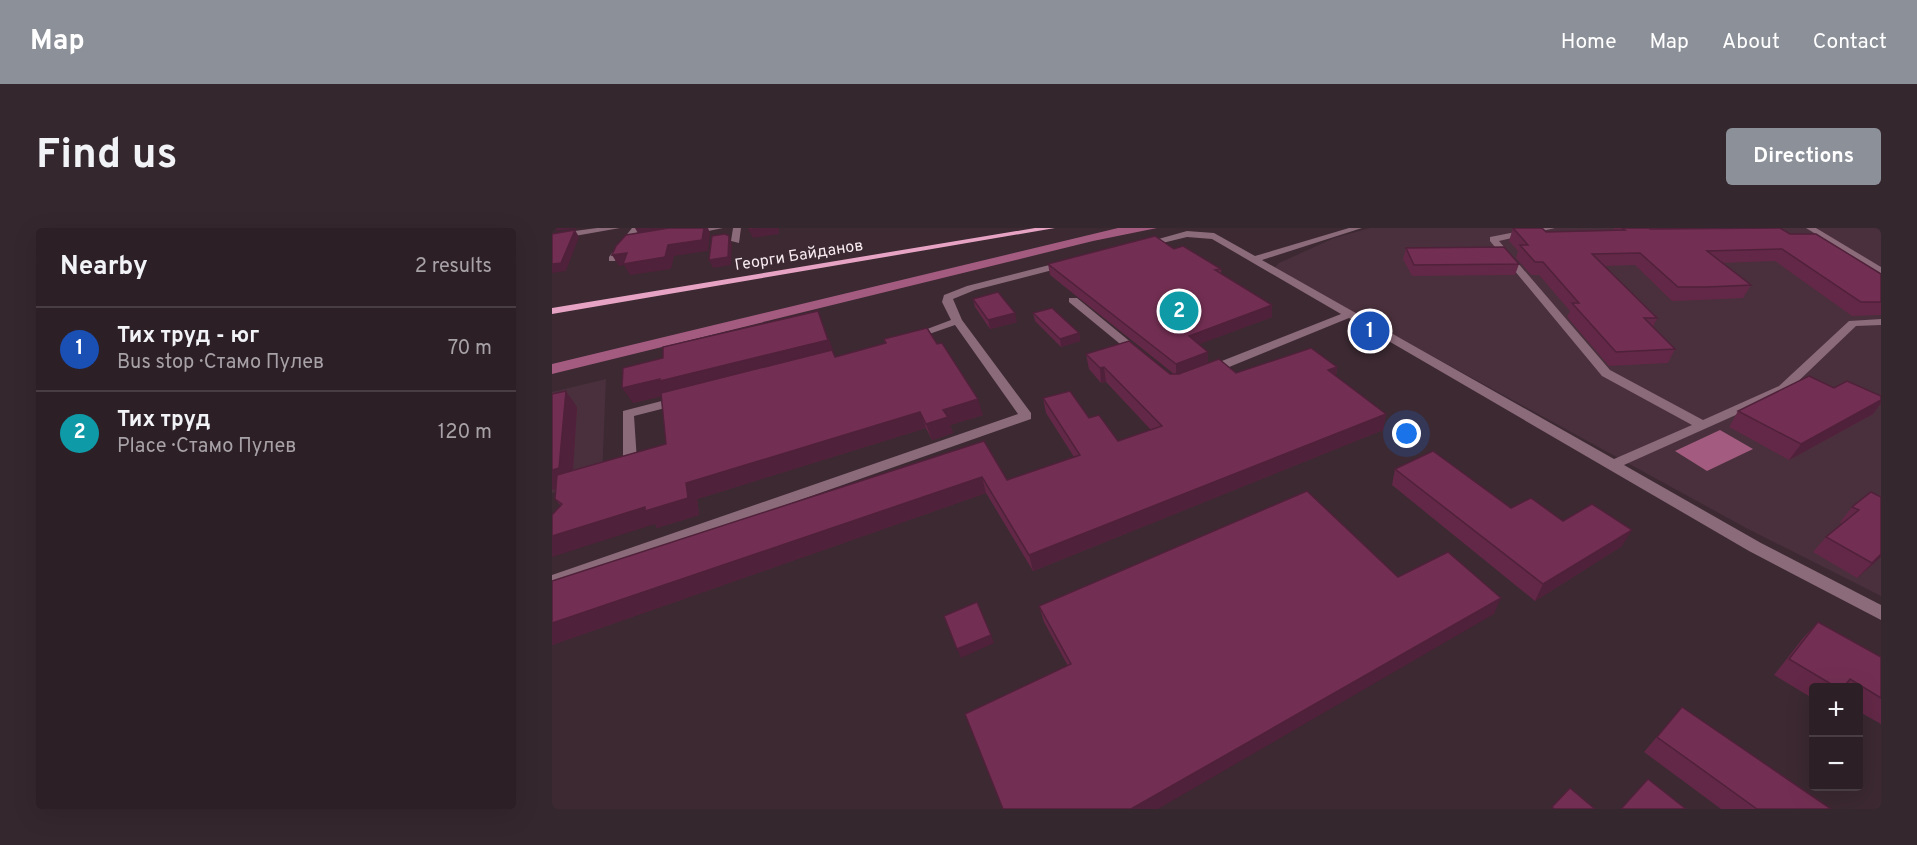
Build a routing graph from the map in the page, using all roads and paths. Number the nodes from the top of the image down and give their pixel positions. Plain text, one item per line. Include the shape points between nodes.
1 (616, 228) edge
2 (636, 228) edge
3 (719, 228) edge
4 (737, 228) edge
5 (1002, 228) edge
6 (1051, 228) edge
7 (1324, 228) edge
8 (1358, 228) edge
9 (1551, 228) edge
10 (1810, 228) edge
11 (684, 233) edge
12 (552, 237) edge
13 (637, 240) edge
14 (736, 241) dead end
15 (625, 242) junction
16 (1130, 248) edge
17 (1249, 256) junction
18 (1084, 259) edge
19 (612, 260) edge
20 (1881, 272) edge
21 (1073, 300) edge
22 (552, 301) edge
23 (552, 311) edge
24 (1350, 314) junction
25 (957, 321) junction
26 (1881, 322) edge
27 (903, 340) edge
28 (1150, 363) edge
29 (1197, 375) edge
30 (696, 396) edge
31 (1703, 424) junction
32 (1613, 465) junction
33 (603, 469) edge
34 (552, 581) edge
35 (1881, 613) edge

1 - 12 street
2 - 15 street via 633,237
3 - 11 street
4 - 14 street
5 - 22 main road, Георги Байданов
6 - 23 main road, Георги Байданов
7 - 17 street
8 - 17 street
9 - 31 street via 1493,239 1606,373
10 - 20 street
13 - 15 street
15 - 19 street
16 - 17 street via 1200,234 1214,236
17 - 24 street
18 - 25 street via 957,292 947,302
21 - 28 street
24 - 29 street
24 - 32 street
25 - 27 street
25 - 34 street via 1026,416
26 - 31 street via 1853,323 1783,388
30 - 33 street via 628,414 630,462
31 - 32 street
32 - 35 street via 1755,547

